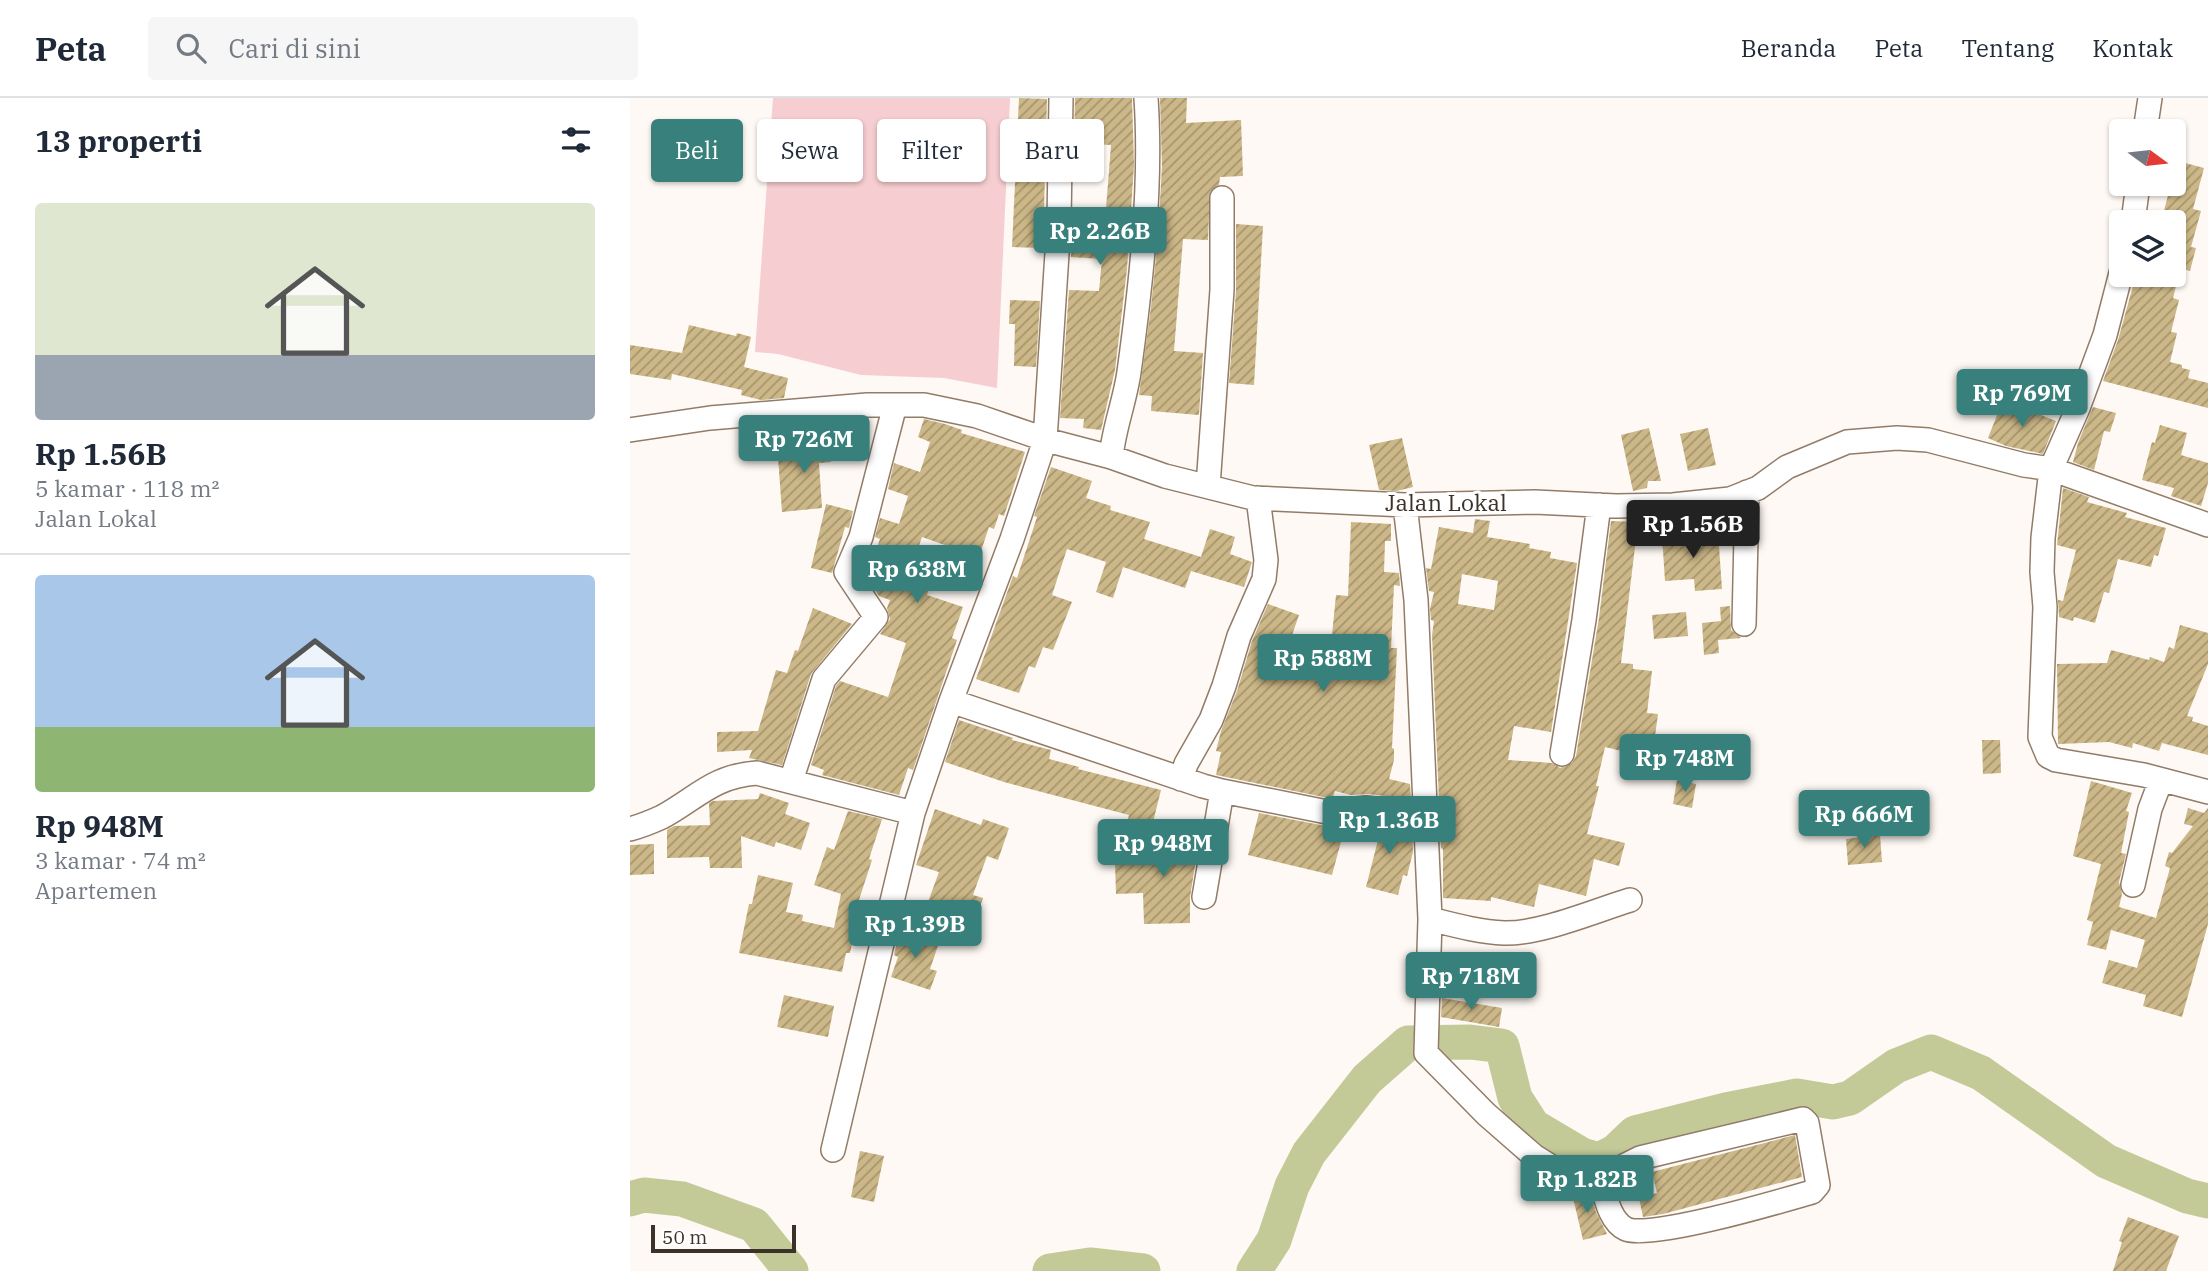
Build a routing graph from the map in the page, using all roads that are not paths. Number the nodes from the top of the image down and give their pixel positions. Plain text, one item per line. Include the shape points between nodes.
1 (1061, 98) edge
2 (1146, 98) edge
3 (2150, 98) edge
4 (2147, 119) edge
5 (1222, 198) dead end
6 (2117, 287) edge
7 (895, 405) junction
8 (630, 430) edge
9 (1045, 440) junction
10 (1111, 457) junction
11 (2051, 469) junction
12 (1208, 486) junction
13 (1747, 492) junction
14 (1258, 498) junction
15 (1405, 505) junction
16 (1599, 505) junction
17 (2208, 525) edge
18 (1744, 624) dead end
19 (951, 701) junction
20 (1562, 754) dead end
21 (1181, 779) junction
22 (2161, 780) junction
23 (791, 781) junction
24 (1223, 791) junction
25 (2208, 792) edge
26 (913, 813) junction
27 (1425, 815) junction
28 (630, 829) edge
29 (2133, 885) dead end
30 (1204, 897) dead end
31 (1630, 900) dead end
32 (1430, 919) junction
33 (833, 1150) dead end
34 (1600, 1178) junction

1 - 9 street via 1059,222
2 - 10 street via 1149,133 1143,241 1129,376
3 - 4 street
5 - 12 street via 1222,290
6 - 11 street via 2105,335
7 - 8 street, Jalan Lokal via 710,418
7 - 9 street, Jalan Lokal via 924,405 977,416
7 - 23 street via 861,537 846,572 876,617 824,679
9 - 10 street, Jalan Lokal
9 - 19 street
10 - 12 street, Jalan Lokal
11 - 13 street, Jalan Lokal via 1928,440 1897,438 1847,442 1787,467
11 - 17 street, Jalan Lokal
11 - 22 street via 2043,538 2042,746 2056,760
12 - 14 street, Jalan Lokal
13 - 16 street, Jalan Lokal via 1730,499 1674,505
13 - 18 street
14 - 15 street, Jalan Lokal
14 - 21 street via 1264,579 1211,720
15 - 16 street, Jalan Lokal
15 - 27 street via 1416,600
16 - 20 street
19 - 21 street
19 - 26 street
21 - 24 street
22 - 25 street
22 - 29 street
23 - 26 street
23 - 28 street via 738,774
24 - 27 street via 1327,811 1366,808
24 - 30 street
26 - 33 street
27 - 32 street
31 - 32 street via 1505,933
32 - 34 street via 1426,1053 1534,1156 1555,1169
34 - 34 street via 1640,1158 1803,1119 1818,1185 1812,1192 1736,1213 1639,1233 1614,1219

